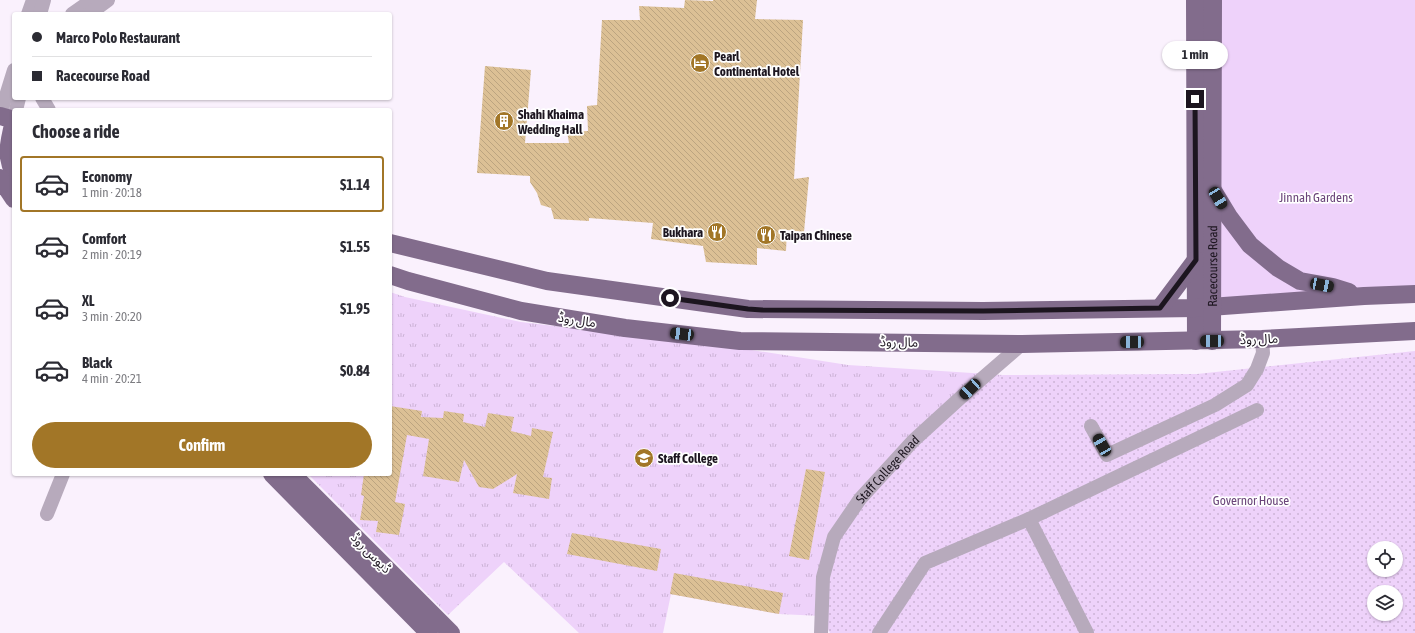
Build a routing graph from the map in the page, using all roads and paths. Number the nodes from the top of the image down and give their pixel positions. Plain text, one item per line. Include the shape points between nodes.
1 (33, 0) edge
2 (44, 0) edge
3 (92, 0) edge
4 (108, 0) edge
5 (1195, 0) edge
6 (1213, 0) edge
7 (29, 12) edge
8 (41, 12) edge
9 (75, 12) edge
10 (92, 12) edge
11 (12, 76) edge
12 (0, 115) edge
13 (12, 119) edge
14 (12, 129) edge
15 (7, 151) edge
16 (12, 169) edge
17 (0, 178) edge
18 (1212, 188) junction
19 (0, 196) edge
20 (12, 196) edge
21 (12, 210) edge
22 (392, 242) edge
23 (1196, 260) junction
24 (392, 276) edge
25 (1415, 294) edge
26 (1364, 296) junction
27 (1204, 307) junction
28 (1160, 308) junction
29 (1415, 331) edge
30 (1262, 339) junction
31 (1204, 341) junction
32 (1022, 344) junction
33 (1257, 410) dead end
34 (1091, 426) dead end
35 (62, 476) edge
36 (274, 476) edge
37 (294, 476) edge
38 (47, 514) dead end
39 (1029, 519) junction
40 (429, 633) edge
41 (451, 633) edge
42 (821, 633) edge
43 (879, 633) edge
44 (1087, 633) edge

1 - 7 street
2 - 8 street
3 - 9 street
4 - 10 street
5 - 23 main road, Racecourse Road
6 - 18 main road, Racecourse Road
11 - 12 street
12 - 13 main road
14 - 15 main road
15 - 16 main road
17 - 20 main road
18 - 26 main road via 1250,245 1278,268 1300,281
18 - 27 main road, Racecourse Road
19 - 21 main road
22 - 28 main road via 547,281 748,309 952,311
23 - 27 main road, Racecourse Road
23 - 28 main road
24 - 32 main road, مال روڈ via 521,311 624,328 740,341
25 - 26 main road
26 - 27 main road
27 - 28 main road
27 - 31 main road, Racecourse Road
29 - 30 main road, مال روڈ
30 - 31 main road, مال روڈ
30 - 34 street via 1263,353 1247,385 1215,405 1107,455
31 - 32 main road, مال روڈ
32 - 42 street, Staff College Road via 913,441 860,499 834,537 822,577
33 - 39 street
35 - 38 street
36 - 40 main road, ڈیوس روڈ
37 - 41 main road, ڈیوس روڈ
39 - 43 street via 925,563
39 - 44 street

